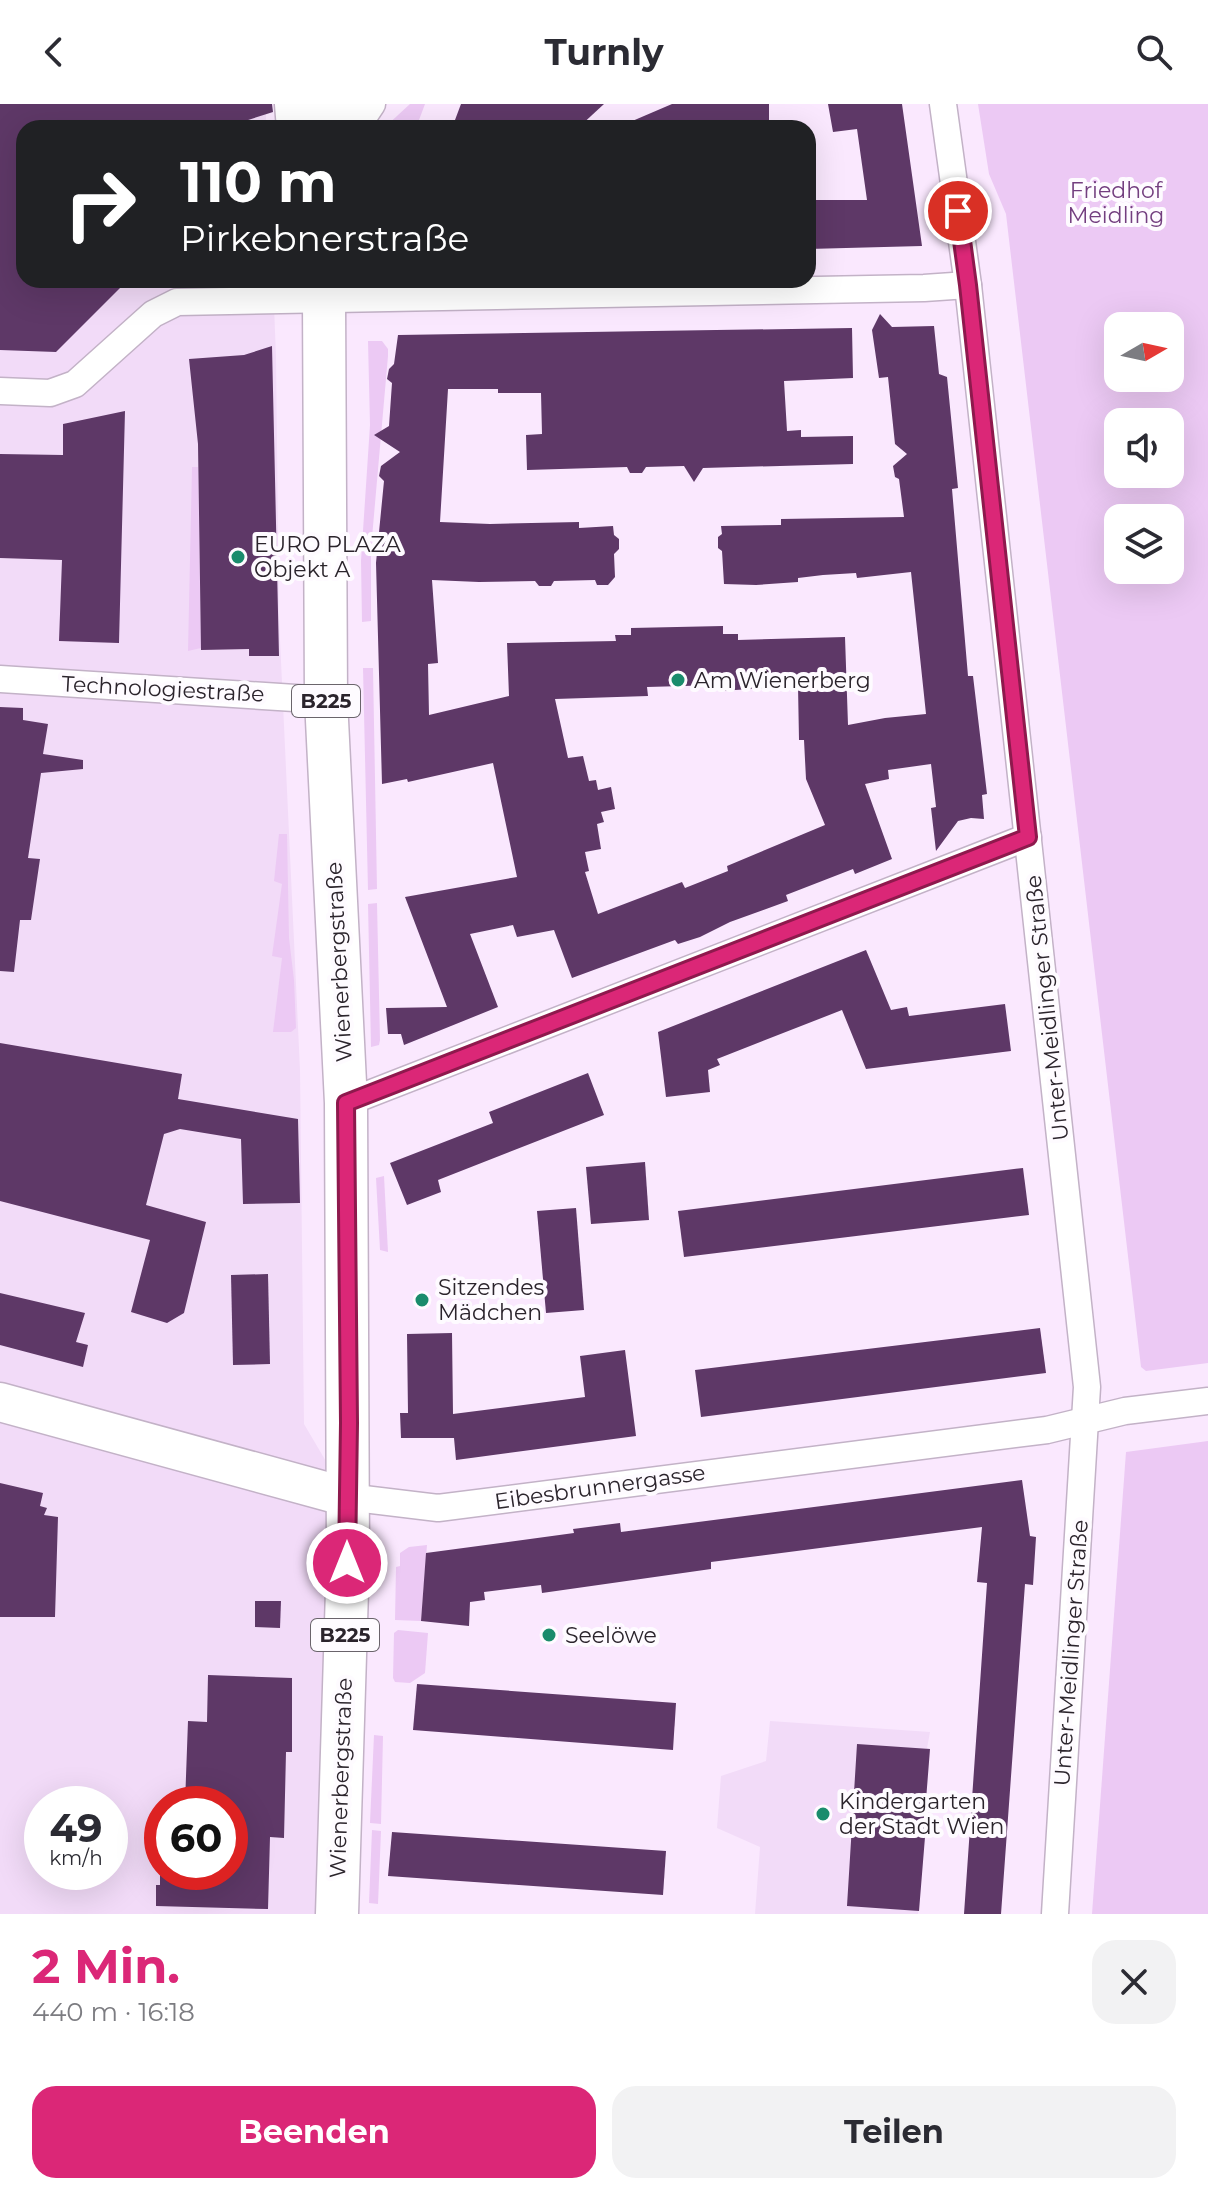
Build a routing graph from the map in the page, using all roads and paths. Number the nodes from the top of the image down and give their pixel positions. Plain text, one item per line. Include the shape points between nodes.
1 (943, 104) edge
2 (968, 285) junction
3 (306, 288) edge
4 (324, 288) edge
5 (816, 288) edge
6 (0, 391) edge
7 (0, 679) edge
8 (326, 700) junction
9 (1028, 837) junction
10 (346, 1103) junction
11 (1208, 1401) edge
12 (0, 1402) edge
13 (1085, 1421) junction
14 (347, 1497) junction
15 (337, 1914) edge
16 (1055, 1914) edge

1 - 2 street, Unter-Meidlinger Straße
2 - 5 street
2 - 9 street, Unter-Meidlinger Straße
3 - 6 street via 177,302 153,314 75,384 50,393
4 - 8 main road, Wienerbergstraße / B225
7 - 8 street, Technologiestraße
8 - 10 main road, Wienerbergstraße / B225
9 - 10 street
9 - 13 street, Unter-Meidlinger Straße via 1085,1366
10 - 14 main road, Wienerbergstraße / B225
11 - 13 street, Eibesbrunnergasse
12 - 14 street, Eibesbrunnergasse
13 - 14 street, Eibesbrunnergasse via 438,1508
13 - 16 street, Unter-Meidlinger Straße
14 - 15 main road, Wienerbergstraße / B225

